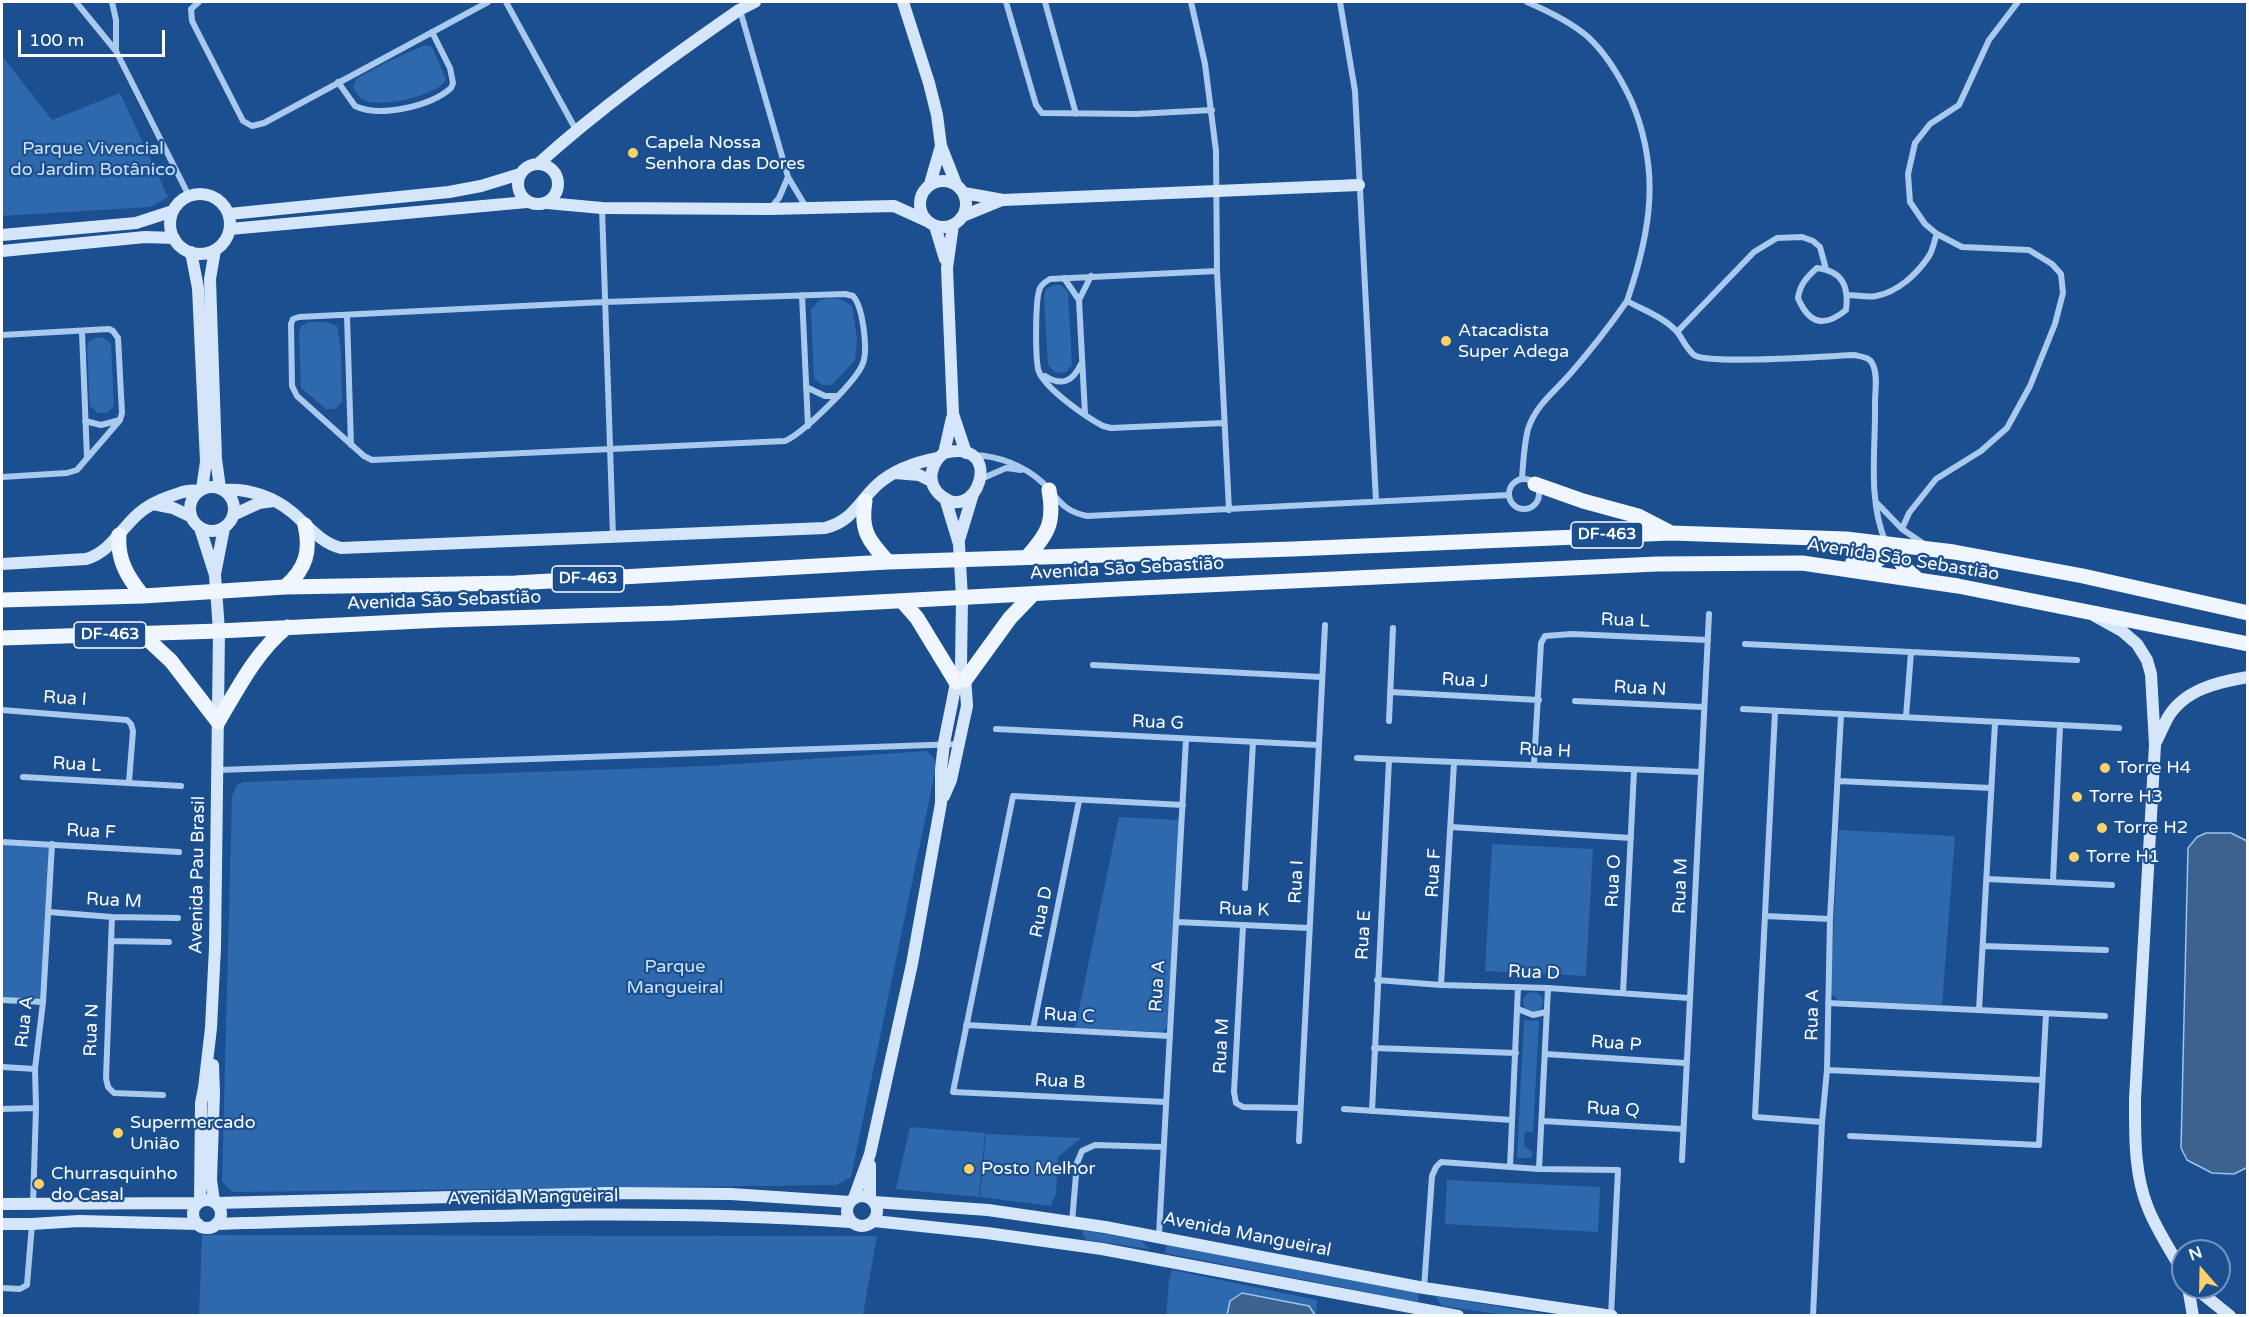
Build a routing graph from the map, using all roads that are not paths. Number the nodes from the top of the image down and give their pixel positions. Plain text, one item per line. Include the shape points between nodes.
1 (76, 2) edge
2 (112, 2) edge
3 (199, 2) edge
4 (488, 2) edge
5 (506, 2) edge
6 (755, 2) edge
7 (903, 2) edge
8 (1006, 2) edge
9 (1046, 2) edge
10 (1191, 2) edge
11 (1340, 2) edge
12 (1527, 2) edge
13 (2018, 2) edge
14 (739, 10) junction
15 (432, 32) junction
16 (116, 51) junction
17 (338, 82) junction
18 (1212, 110) junction
19 (1076, 114) junction
20 (576, 130) junction
21 (940, 146) junction
22 (538, 164) junction
23 (520, 174) junction
24 (788, 177) junction
25 (930, 184) junction
26 (1359, 185) junction
27 (960, 189) junction
28 (1216, 191) junction
29 (189, 196) junction
30 (1003, 200) junction
31 (527, 202) junction
32 (547, 203) junction
33 (602, 208) junction
34 (807, 208) junction
35 (769, 209) junction
36 (173, 211) junction
37 (229, 214) junction
38 (963, 216) junction
39 (931, 224) junction
40 (953, 225) junction
41 (230, 229) junction
42 (1936, 234) junction
43 (2, 235) edge
44 (174, 238) junction
45 (215, 250) junction
46 (2, 251) edge
47 (191, 252) junction
48 (947, 268) junction
49 (1827, 269) junction
50 (1217, 271) junction
51 (1091, 276) junction
52 (1064, 278) junction
53 (802, 295) junction
54 (1848, 295) junction
55 (1079, 300) junction
56 (1627, 301) junction
57 (604, 302) junction
58 (347, 316) junction
59 (82, 332) junction
60 (1677, 332) junction
61 (2, 335) edge
62 (1082, 361) junction
63 (1040, 372) junction
64 (806, 387) junction
65 (836, 396) junction
66 (953, 414) junction
67 (1085, 414) junction
68 (85, 420) junction
69 (120, 420) junction
70 (1224, 423) junction
71 (808, 426) junction
72 (351, 445) junction
73 (610, 450) junction
74 (968, 454) junction
75 (941, 456) junction
76 (87, 459) junction
77 (1028, 471) junction
78 (894, 473) junction
79 (2, 477) edge
80 (981, 479) junction
81 (931, 481) junction
82 (1528, 482) junction
83 (222, 489) junction
84 (200, 490) junction
85 (1049, 490) junction
86 (973, 494) junction
87 (1509, 495) junction
88 (945, 498) junction
89 (273, 501) junction
90 (865, 501) junction
91 (1376, 501) junction
92 (1876, 501) junction
93 (153, 504) junction
94 (1229, 510) junction
95 (233, 515) junction
96 (190, 516) junction
97 (305, 525) junction
98 (200, 528) junction
99 (224, 528) junction
100 (1902, 529) junction
101 (1671, 532) junction
102 (119, 535) junction
103 (613, 536) junction
104 (959, 541) junction
105 (1887, 544) junction
106 (1931, 549) junction
107 (1027, 557) junction
108 (960, 561) junction
109 (888, 562) junction
110 (1802, 563) junction
111 (2, 564) edge
112 (215, 575) junction
113 (1917, 579) junction
114 (285, 587) junction
115 (216, 592) junction
116 (1032, 594) junction
117 (143, 596) junction
118 (962, 597) junction
119 (2, 600) edge
120 (902, 601) junction
121 (2247, 612) edge
122 (1709, 614) dead end
123 (2092, 614) junction
124 (1325, 625) dead end
125 (287, 627) junction
126 (1393, 628) dead end
127 (219, 631) junction
128 (142, 634) junction
129 (2, 638) edge
130 (1708, 640) junction
131 (1746, 644) dead end
132 (2247, 644) edge
133 (1911, 652) junction
134 (2077, 660) dead end
135 (1093, 665) dead end
136 (961, 676) junction
137 (1321, 677) junction
138 (2247, 677) edge
139 (1390, 692) junction
140 (1539, 700) junction
141 (1575, 701) dead end
142 (1703, 706) junction
143 (1743, 709) dead end
144 (2, 710) edge
145 (1775, 712) junction
146 (1840, 715) junction
147 (1906, 717) junction
148 (1389, 721) dead end
149 (218, 722) junction
150 (1995, 723) junction
151 (2060, 726) junction
152 (2119, 728) dead end
153 (996, 729) dead end
154 (1186, 739) junction
155 (1253, 742) junction
156 (945, 743) junction
157 (959, 744) junction
158 (1318, 745) junction
159 (2155, 745) junction
160 (1357, 758) dead end
161 (1389, 760) junction
162 (1454, 763) junction
163 (1534, 765) junction
164 (218, 770) junction
165 (1635, 771) junction
166 (1701, 772) junction
167 (23, 777) dead end
168 (1838, 781) junction
169 (129, 782) junction
170 (181, 786) dead end
171 (1991, 788) junction
172 (1079, 801) junction
173 (941, 803) junction
174 (1183, 805) junction
175 (1451, 827) junction
176 (1631, 838) junction
177 (2, 842) edge
178 (52, 844) junction
179 (179, 852) dead end
180 (1987, 879) junction
181 (2053, 881) junction
182 (2112, 885) dead end
183 (1245, 888) dead end
184 (49, 912) junction
185 (112, 916) junction
186 (1765, 916) junction
187 (178, 918) dead end
188 (1830, 918) junction
189 (1177, 922) junction
190 (1243, 926) junction
191 (1309, 928) junction
192 (111, 941) junction
193 (169, 942) dead end
194 (1983, 946) junction
195 (2106, 950) dead end
196 (1377, 980) junction
197 (1441, 985) junction
198 (1518, 987) junction
199 (1548, 988) junction
200 (1623, 993) junction
201 (1689, 998) junction
202 (2, 1000) edge
203 (43, 1002) junction
204 (1828, 1003) junction
205 (1518, 1009) junction
206 (1979, 1010) junction
207 (1546, 1012) junction
208 (2046, 1014) junction
209 (2105, 1016) dead end
210 (966, 1025) junction
211 (211, 1028) junction
212 (1033, 1029) junction
213 (1170, 1036) junction
214 (1374, 1048) junction
215 (1516, 1053) junction
216 (1545, 1054) junction
217 (1685, 1063) junction
218 (2, 1067) edge
219 (35, 1069) junction
220 (1827, 1070) junction
221 (2041, 1080) junction
222 (163, 1095) dead end
223 (1165, 1102) junction
224 (36, 1108) junction
225 (1300, 1108) junction
226 (2, 1109) edge
227 (1344, 1109) dead end
228 (1372, 1111) junction
229 (1512, 1120) junction
230 (1542, 1121) junction
231 (1822, 1122) junction
232 (1682, 1128) junction
233 (1850, 1136) dead end
234 (1299, 1141) dead end
235 (1163, 1147) junction
236 (870, 1154) junction
237 (1682, 1160) dead end
238 (1510, 1167) junction
239 (1539, 1168) junction
240 (852, 1200) junction
241 (872, 1200) junction
242 (215, 1202) junction
243 (79, 1203) junction
244 (199, 1203) junction
245 (2, 1204) edge
246 (33, 1204) junction
247 (990, 1210) junction
248 (79, 1221) junction
249 (874, 1221) junction
250 (850, 1222) junction
251 (1072, 1222) junction
252 (2, 1224) edge
253 (32, 1224) junction
254 (198, 1224) junction
255 (216, 1224) junction
256 (987, 1233) junction
257 (1159, 1236) junction
258 (1232, 1251) junction
259 (2171, 1251) edge
260 (1224, 1271) junction
261 (1346, 1273) junction
262 (2, 1288) edge
263 (1424, 1288) junction
264 (1339, 1294) junction
265 (2190, 1299) edge
266 (2209, 1299) edge
267 (1611, 1315) edge
268 (1458, 1316) edge
269 (1813, 1316) edge
270 (2193, 1316) edge
271 (2230, 1316) edge

1 - 16 street
2 - 16 street
3 - 17 street via 191,9 192,21 247,124 264,123
4 - 15 street
5 - 20 street
6 - 14 street
7 - 21 street via 929,83
8 - 19 street via 1038,109 1048,114
9 - 19 street
10 - 18 street
11 - 26 street via 1355,92
12 - 56 street via 1574,26 1598,47 1623,82 1643,134 1651,195 1647,234
13 - 42 street via 1989,40 1959,105 1930,124 1916,143 1908,174 1910,202 1924,224
14 - 20 street
14 - 24 street
15 - 17 street
15 - 17 street via 452,76 451,88 446,93 424,104 371,110 355,106
16 - 29 street
18 - 19 street
18 - 28 street
20 - 22 street
21 - 25 street
21 - 27 street
22 - 23 street
22 - 32 street via 553,169 559,184 558,192
23 - 31 street via 518,189
23 - 37 street via 450,192
24 - 34 street
24 - 35 street
25 - 27 street via 943,181
25 - 39 street via 920,200 922,214
26 - 28 street
26 - 91 street
27 - 30 street
27 - 38 street via 967,203
28 - 30 street
28 - 50 street
29 - 36 street
29 - 37 street via 208,195 224,205
30 - 38 street
31 - 32 street
31 - 41 street
32 - 33 street
33 - 35 street
33 - 57 street
34 - 35 street
34 - 39 street via 894,206
36 - 43 street via 136,223
36 - 44 street
37 - 41 street
38 - 40 street
39 - 40 street
39 - 48 street
40 - 48 street
41 - 45 street
42 - 54 street via 1930,255 1899,287 1874,297
42 - 100 street via 1962,247 2029,250 2061,274 2063,294 2031,386 2007,428 1981,451 1936,479 1909,513
44 - 46 street via 146,237
44 - 47 street
45 - 47 street
45 - 83 street via 210,279 216,459
47 - 84 street via 198,299 206,462
48 - 66 street
49 - 54 street via 1839,275
49 - 54 street via 1817,268 1800,288 1802,309 1820,322 1834,320 1846,310
49 - 60 street via 1820,247 1813,241 1802,237 1777,238 1755,252
50 - 51 street
50 - 70 street
51 - 52 street
51 - 55 street
52 - 55 street
52 - 63 street via 1043,283 1037,295
53 - 57 street
53 - 64 street
53 - 65 street via 845,294 858,301 863,364
55 - 62 street
56 - 60 street
56 - 82 street via 1586,356 1549,393 1534,417 1525,446
57 - 58 street
57 - 73 street
58 - 72 street
58 - 72 street via 293,319 292,387
59 - 61 street
59 - 68 street
59 - 69 street via 109,329 116,334
60 - 92 street via 1695,356 1705,359 1854,355 1870,359 1875,372
62 - 63 street via 1073,378 1064,382
62 - 67 street
63 - 67 street via 1057,392
64 - 65 street via 825,396
64 - 71 street
65 - 71 street
66 - 74 street
66 - 75 street
67 - 70 street via 1111,428
68 - 69 street via 101,425
68 - 76 street
69 - 76 street
70 - 94 street
71 - 73 street via 792,438 778,442
72 - 73 street via 369,459 378,460
73 - 103 street
74 - 75 street via 955,450
74 - 77 street via 1006,461
74 - 80 street via 977,461
75 - 78 street
75 - 81 street via 932,468
76 - 79 street via 71,472
77 - 80 street via 1006,468
77 - 85 street
78 - 81 street via 919,475
78 - 90 street
80 - 86 street
81 - 88 street
82 - 87 street via 1514,483
82 - 87 street via 1539,494 1535,505 1525,509 1514,506
82 - 101 main road via 1638,516
83 - 84 street
83 - 89 street via 256,493
83 - 95 street via 233,501
84 - 93 street via 184,491
84 - 96 street via 190,504
85 - 94 street via 1066,509 1087,516
85 - 107 main road via 1053,508 1049,528
86 - 88 street via 964,500
86 - 104 street
87 - 91 street
88 - 104 street
89 - 95 street
89 - 97 street
90 - 103 street via 838,525 825,528
90 - 109 main road via 862,515 866,535
91 - 94 street
92 - 100 street
92 - 105 street via 1878,525
93 - 96 street
93 - 102 street
95 - 99 street
96 - 98 street
97 - 103 street via 332,545 352,549
97 - 114 main road via 309,544 306,560
98 - 99 street
98 - 112 street
99 - 112 street
100 - 106 street
101 - 105 main road, Avenida São Sebastião / DF-463
101 - 107 main road, Avenida São Sebastião / DF-463
102 - 111 street via 102,552 86,559
102 - 117 main road via 125,571
104 - 108 street
105 - 106 main road, Avenida São Sebastião / DF-463
105 - 110 main road via 1878,560
105 - 113 main road
106 - 121 main road, Avenida São Sebastião / DF-463 via 2083,576
107 - 108 main road, Avenida São Sebastião / DF-463
108 - 109 main road, Avenida São Sebastião / DF-463
108 - 118 street
109 - 114 main road, Avenida São Sebastião / DF-463 via 515,583
110 - 113 main road, Avenida São Sebastião / DF-463
110 - 116 main road, Avenida São Sebastião / DF-463 via 1634,565
112 - 115 street
113 - 123 main road, Avenida São Sebastião / DF-463
114 - 115 main road, Avenida São Sebastião / DF-463
115 - 117 main road, Avenida São Sebastião / DF-463
115 - 127 street, Avenida Pau Brasil
116 - 118 main road, Avenida São Sebastião / DF-463
116 - 136 main road
117 - 119 main road, Avenida São Sebastião / DF-463
118 - 120 main road, Avenida São Sebastião / DF-463
118 - 136 street
120 - 125 main road, Avenida São Sebastião / DF-463
120 - 136 main road
122 - 130 street, Rua M
123 - 132 main road, Avenida São Sebastião / DF-463
123 - 159 street via 2131,638 2143,651 2151,674
124 - 137 street, Rua I
125 - 127 main road, Avenida São Sebastião / DF-463
125 - 149 main road via 259,654
126 - 139 street
127 - 128 main road, Avenida São Sebastião / DF-463
127 - 149 street, Avenida Pau Brasil
128 - 129 main road, Avenida São Sebastião / DF-463
128 - 149 main road via 171,661
130 - 140 street, Rua L via 1549,634 1542,639
130 - 142 street, Rua M
131 - 133 street
133 - 134 street
133 - 147 street
135 - 137 street
136 - 156 street
136 - 157 street via 967,706
137 - 158 street, Rua I
138 - 159 street via 2189,695 2171,712
139 - 140 street, Rua J
139 - 148 street
140 - 163 street
141 - 142 street, Rua N
142 - 166 street, Rua M
143 - 145 street
144 - 169 street, Rua I via 127,720 133,730
145 - 146 street
145 - 186 street
146 - 147 street
146 - 168 street, Rua A
147 - 150 street
149 - 164 street, Avenida Pau Brasil
150 - 151 street
150 - 171 street
151 - 152 street
151 - 181 street
153 - 154 street, Rua G
154 - 155 street, Rua G
154 - 174 street, Rua A
155 - 158 street, Rua G
155 - 183 street
156 - 157 street
156 - 164 street
156 - 173 street
157 - 173 street
158 - 191 street, Rua I
159 - 259 street via 2135,1139 2148,1208
160 - 161 street, Rua H
161 - 162 street, Rua H
161 - 196 street, Rua E
162 - 163 street, Rua H
162 - 175 street, Rua F
163 - 165 street, Rua H
164 - 211 street, Avenida Pau Brasil
165 - 166 street, Rua H
165 - 176 street, Rua O
166 - 201 street, Rua M
167 - 169 street, Rua L
168 - 171 street
168 - 188 street, Rua A
169 - 170 street, Rua L
171 - 180 street
172 - 174 street
172 - 210 street via 1013,796
172 - 212 street, Rua D
173 - 236 street via 912,964
174 - 189 street, Rua A
175 - 176 street
175 - 197 street, Rua F
176 - 200 street, Rua O
177 - 178 street, Rua F
178 - 179 street, Rua F
178 - 184 street, Rua A
180 - 181 street
180 - 194 street
181 - 182 street
184 - 185 street, Rua M
184 - 203 street, Rua A
185 - 187 street, Rua M
185 - 192 street, Rua N
186 - 188 street
186 - 231 street via 1755,1117
188 - 204 street, Rua A
189 - 190 street, Rua K
189 - 213 street, Rua A
190 - 191 street, Rua K
190 - 225 street, Rua M via 1236,1103 1243,1107
191 - 225 street, Rua I
192 - 193 street
192 - 222 street, Rua N via 108,1087 114,1093
194 - 195 street
194 - 206 street
196 - 197 street, Rua D
196 - 214 street, Rua E
197 - 198 street, Rua D
198 - 199 street, Rua D
198 - 205 street
199 - 200 street, Rua D
199 - 207 street
200 - 201 street, Rua D
201 - 217 street, Rua M
202 - 203 street
203 - 219 street, Rua A
204 - 206 street
204 - 220 street, Rua A
205 - 207 street via 1533,1015
205 - 215 street
206 - 208 street
207 - 216 street
208 - 209 street
208 - 221 street
210 - 212 street, Rua C
210 - 223 street, Rua B via 953,1092
211 - 242 street
211 - 244 street via 201,1103
212 - 213 street, Rua C
213 - 223 street, Rua A
214 - 215 street
214 - 228 street, Rua E
215 - 229 street
216 - 217 street, Rua P
216 - 230 street
217 - 232 street, Rua M
218 - 219 street
219 - 224 street, Rua A
220 - 221 street
220 - 231 street, Rua A
221 - 233 street via 2039,1145
223 - 235 street, Rua A
224 - 226 street
224 - 246 street, Rua A
225 - 234 street, Rua I
227 - 228 street
228 - 229 street
229 - 238 street
230 - 232 street, Rua Q
230 - 239 street
231 - 269 street, Rua A
232 - 237 street, Rua M
235 - 251 street via 1095,1145 1082,1151 1077,1163
235 - 257 street, Rua A
236 - 240 street
236 - 241 street
238 - 239 street
238 - 263 street via 1438,1164 1432,1176
239 - 267 street via 1618,1170
240 - 241 street via 859,1196
240 - 242 street, Avenida Mangueiral via 611,1193
240 - 250 street via 846,1212
241 - 247 street, Avenida Mangueiral
241 - 249 street via 878,1211
242 - 244 street, Avenida Mangueiral
242 - 255 street via 221,1213
243 - 244 street, Avenida Mangueiral
243 - 246 street, Avenida Mangueiral
243 - 248 street
244 - 254 street via 194,1214
245 - 246 street, Avenida Mangueiral
247 - 251 street, Avenida Mangueiral
247 - 256 street via 984,1222
248 - 253 street, Avenida Mangueiral
248 - 254 street, Avenida Mangueiral
249 - 250 street via 865,1227
249 - 256 street
250 - 255 street, Avenida Mangueiral via 626,1213
251 - 257 street, Avenida Mangueiral
252 - 253 street, Avenida Mangueiral
253 - 262 street via 27,1285 20,1289
254 - 255 street, Avenida Mangueiral
256 - 260 street
257 - 258 street, Avenida Mangueiral
258 - 260 street via 1233,1264
258 - 261 street, Avenida Mangueiral
260 - 264 street
261 - 263 street, Avenida Mangueiral
261 - 264 street via 1338,1282
263 - 267 street, Avenida Mangueiral
264 - 268 street
265 - 270 street
266 - 271 street

